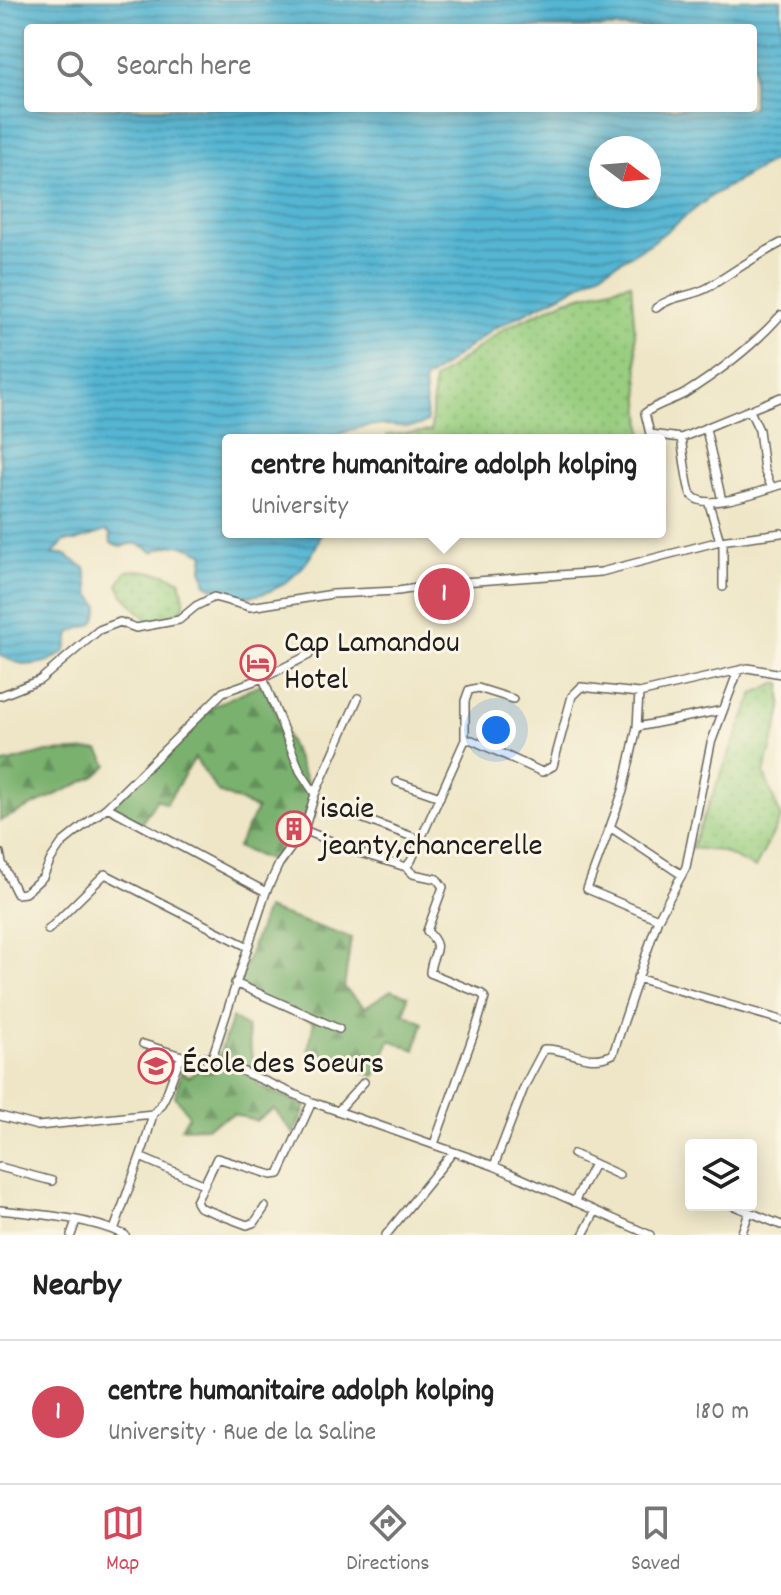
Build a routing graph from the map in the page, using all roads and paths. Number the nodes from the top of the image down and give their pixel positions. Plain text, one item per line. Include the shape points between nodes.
1 (781, 243) edge
2 (656, 308) dead end
3 (781, 315) edge
4 (781, 397) edge
5 (750, 411) junction
6 (706, 429) junction
7 (650, 434) edge
8 (666, 436) edge
9 (681, 438) junction
10 (781, 485) edge
11 (772, 488) junction
12 (722, 501) junction
13 (709, 504) junction
14 (781, 533) edge
15 (721, 541) junction
16 (723, 587) dead end
17 (309, 655) dead end
18 (738, 671) junction
19 (781, 674) edge
20 (263, 678) junction
21 (639, 693) junction
22 (0, 696) edge
23 (358, 698) dead end
24 (513, 699) dead end
25 (723, 710) junction
26 (637, 727) junction
27 (465, 740) junction
28 (397, 782) dead end
29 (315, 794) junction
30 (440, 797) junction
31 (107, 807) junction
32 (345, 812) dead end
33 (610, 827) junction
34 (304, 830) junction
35 (421, 840) junction
36 (0, 853) edge
37 (406, 867) junction
38 (682, 875) junction
39 (266, 892) junction
40 (658, 919) junction
41 (48, 930) dead end
42 (246, 946) junction
43 (637, 978) junction
44 (235, 983) junction
45 (780, 1018) edge
46 (339, 1029) dead end
47 (143, 1044) dead end
48 (182, 1056) junction
49 (212, 1058) junction
50 (364, 1082) dead end
51 (312, 1102) junction
52 (338, 1111) junction
53 (153, 1114) junction
54 (0, 1116) edge
55 (434, 1144) junction
56 (453, 1152) junction
57 (573, 1154) dead end
58 (140, 1157) junction
59 (594, 1164) junction
60 (494, 1166) junction
61 (0, 1167) edge
62 (619, 1175) dead end
63 (52, 1181) dead end
64 (203, 1184) junction
65 (574, 1202) junction
66 (265, 1207) dead end
67 (0, 1210) edge
68 (745, 1211) edge
69 (595, 1212) junction
70 (749, 1213) junction
71 (76, 1221) junction
72 (781, 1225) edge
73 (114, 1230) junction
74 (71, 1235) edge
75 (125, 1235) edge
76 (386, 1235) edge
77 (583, 1235) edge
78 (650, 1235) edge
79 (741, 1235) edge

1 - 2 street via 707,288
3 - 7 street via 729,364 645,413
4 - 5 street
5 - 6 street
5 - 11 street
6 - 9 street
6 - 12 street
8 - 9 street
9 - 13 street via 690,493
10 - 11 street
11 - 12 street
12 - 13 street
13 - 15 street
14 - 15 street
15 - 16 street
15 - 22 street via 601,572 333,594 250,607 214,597 179,620 136,628 120,622 99,630 40,680
17 - 20 street
18 - 19 street
18 - 21 street
18 - 25 street
20 - 29 street via 300,771
20 - 31 street via 223,692
21 - 26 street
21 - 27 street via 575,690 553,766 542,772
23 - 29 street
24 - 27 street via 469,690
25 - 26 street
25 - 38 street
26 - 33 street
27 - 30 street
28 - 30 street
29 - 34 street
30 - 35 street
31 - 36 street via 62,843 43,877 25,893 17,894
31 - 39 street
32 - 35 street
33 - 38 street
33 - 40 street via 587,889
34 - 37 street
34 - 39 street
35 - 37 street
37 - 55 street via 413,874 437,879 443,887 427,931 437,940 430,973 485,998
38 - 40 street
39 - 42 street
40 - 43 street
41 - 42 street via 105,874
42 - 44 street
43 - 45 street
43 - 60 street via 613,1054 588,1060 544,1049
44 - 46 street
44 - 49 street
47 - 48 street
48 - 49 street
48 - 53 street via 165,1102
49 - 51 street
50 - 52 street
51 - 52 street
51 - 64 street via 279,1174 217,1158
52 - 55 street
53 - 54 street via 38,1126
53 - 58 street
55 - 56 street
56 - 60 street
56 - 76 street
57 - 59 street
58 - 64 street
58 - 73 street
59 - 62 street
59 - 65 street
60 - 65 street
61 - 63 street
64 - 66 street via 197,1205 240,1224 251,1225
65 - 69 street
67 - 71 street
68 - 70 street
69 - 77 street
69 - 78 street
70 - 72 street
70 - 79 street
71 - 73 street
71 - 74 street
73 - 75 street

